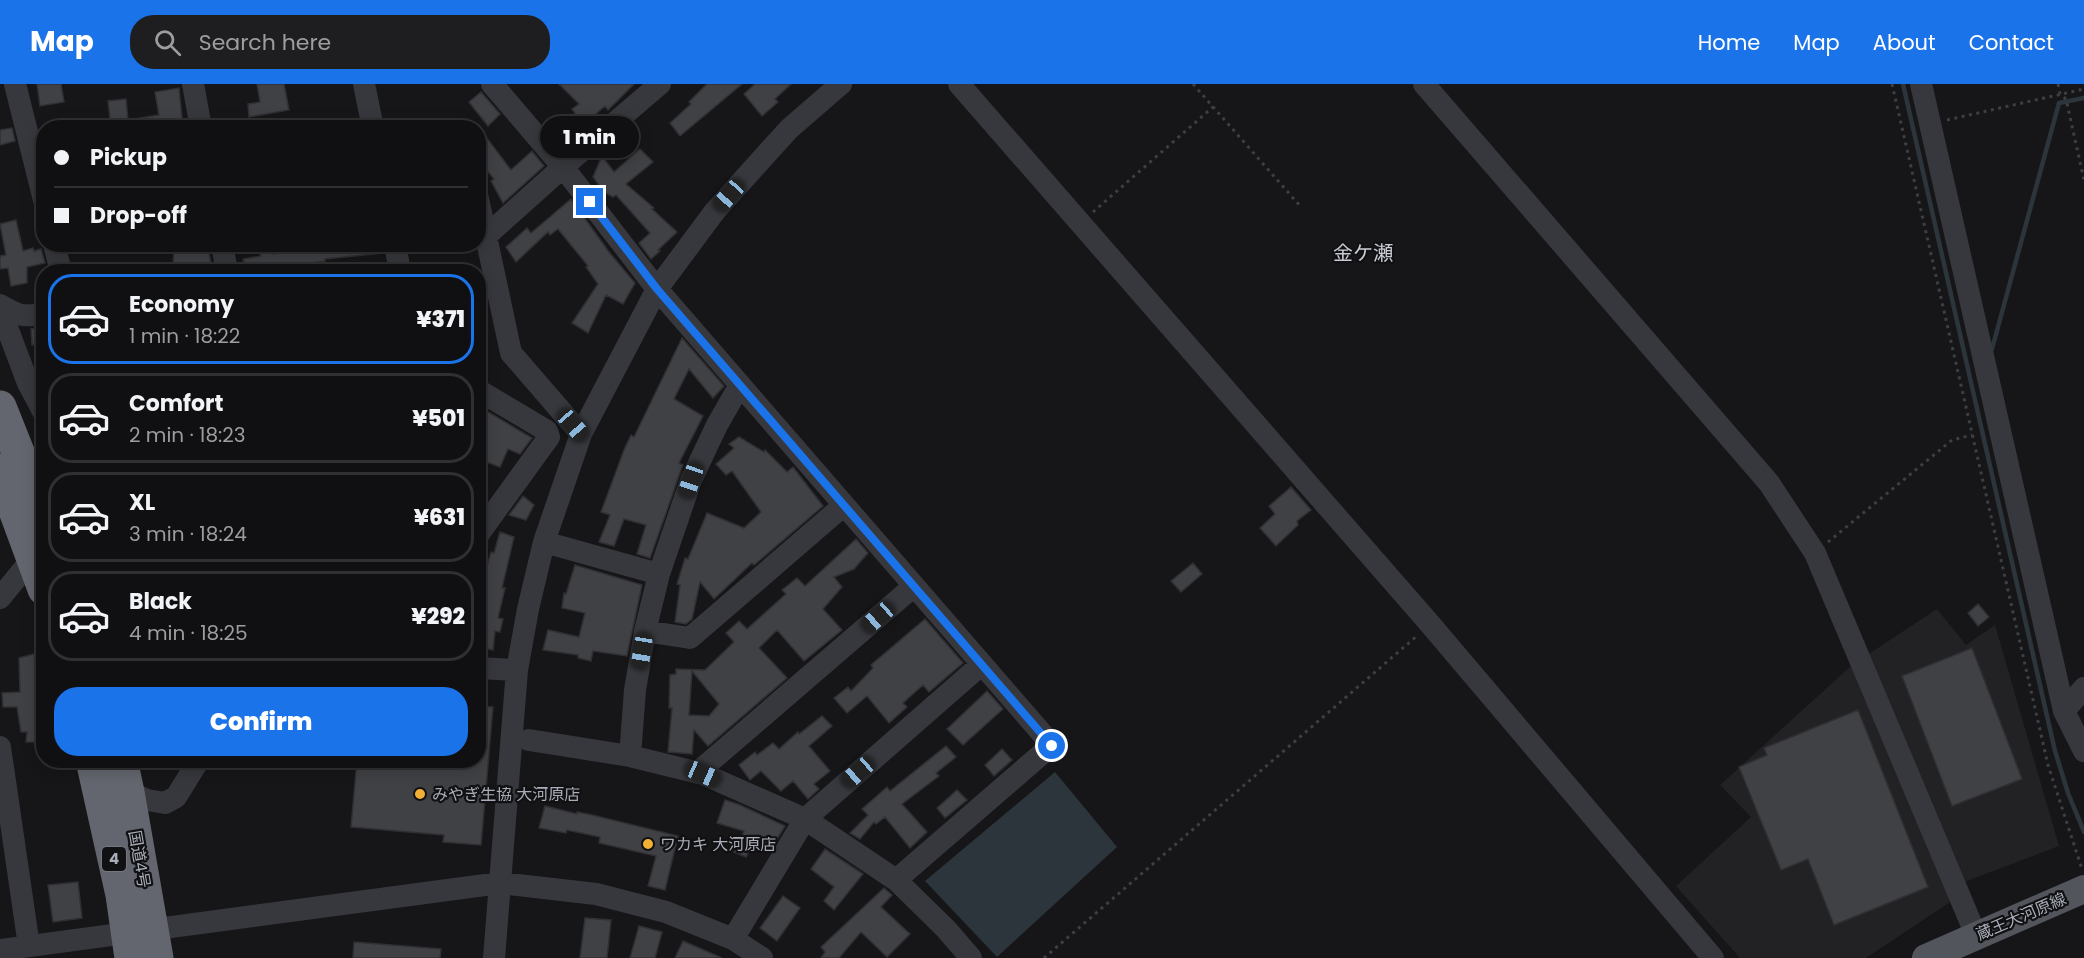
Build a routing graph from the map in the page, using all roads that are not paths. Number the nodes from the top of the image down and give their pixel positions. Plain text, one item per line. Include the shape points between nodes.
1 (15, 84) edge
2 (193, 84) edge
3 (364, 84) edge
4 (660, 84) edge
5 (841, 84) edge
6 (959, 84) edge
7 (1424, 84) edge
8 (1920, 84) edge
9 (503, 88) edge
10 (200, 120) edge
11 (371, 120) edge
12 (563, 167) junction
13 (36, 168) edge
14 (486, 236) joint
15 (657, 289) junction
16 (0, 307) edge
17 (36, 315) edge
18 (740, 385) junction
19 (486, 395) edge
20 (36, 398) edge
21 (0, 407) edge
22 (564, 415) junction
23 (547, 431) junction
24 (581, 434) junction
25 (0, 470) edge
26 (36, 497) edge
27 (843, 506) junction
28 (486, 524) edge
29 (544, 542) junction
30 (32, 558) junction
31 (36, 568) edge
32 (659, 574) junction
33 (914, 586) junction
34 (0, 598) edge
35 (645, 631) junction
36 (982, 664) junction
37 (486, 668) edge
38 (517, 670) junction
39 (2084, 688) edge
40 (2064, 711) junction
41 (529, 740) dead end
42 (0, 747) edge
43 (2084, 751) edge
44 (630, 756) junction
45 (94, 768) edge
46 (194, 768) edge
47 (698, 772) junction
48 (124, 776) edge
49 (805, 819) junction
50 (896, 880) junction
51 (500, 884) junction
52 (2084, 889) edge
53 (1976, 936) junction
54 (733, 939) junction
55 (142, 944) edge
56 (29, 946) junction
57 (0, 950) edge
58 (494, 958) edge
59 (762, 958) edge
60 (971, 958) edge
61 (1713, 958) edge
62 (1926, 958) edge

1 - 13 street
2 - 10 street
3 - 11 street
4 - 12 street
5 - 15 street via 789,129 722,203
6 - 61 street via 1430,624
7 - 53 street via 1769,483 1815,553
8 - 40 street
9 - 12 street
12 - 14 street
12 - 15 street
14 - 22 street via 511,353
15 - 18 street
15 - 24 street
16 - 17 street via 18,315
16 - 20 street
18 - 27 street
18 - 32 street via 691,480
19 - 23 street
21 - 26 highway
22 - 23 street
22 - 24 street
23 - 28 street via 549,437
24 - 29 street
25 - 30 highway
27 - 33 street
27 - 35 street via 690,638
29 - 32 street
29 - 38 street
30 - 31 highway
30 - 34 street
32 - 35 street
33 - 36 street
33 - 47 street
35 - 44 street
36 - 49 street
36 - 50 street via 1052,746
37 - 38 street
38 - 51 street
39 - 40 street
40 - 43 street
41 - 44 street
42 - 56 street
44 - 47 street
45 - 55 highway, 国道4号 / 4 via 122,895
46 - 48 street via 176,796 165,803 147,800
47 - 49 street
48 - 55 highway, 国道4号 / 4
49 - 50 street
49 - 54 street
50 - 60 street
51 - 54 street via 596,894 666,912
51 - 55 street
51 - 58 street
52 - 53 main road, 蔵王大河原線
53 - 62 main road, 蔵王大河原線
54 - 59 street
55 - 56 street
56 - 57 street

